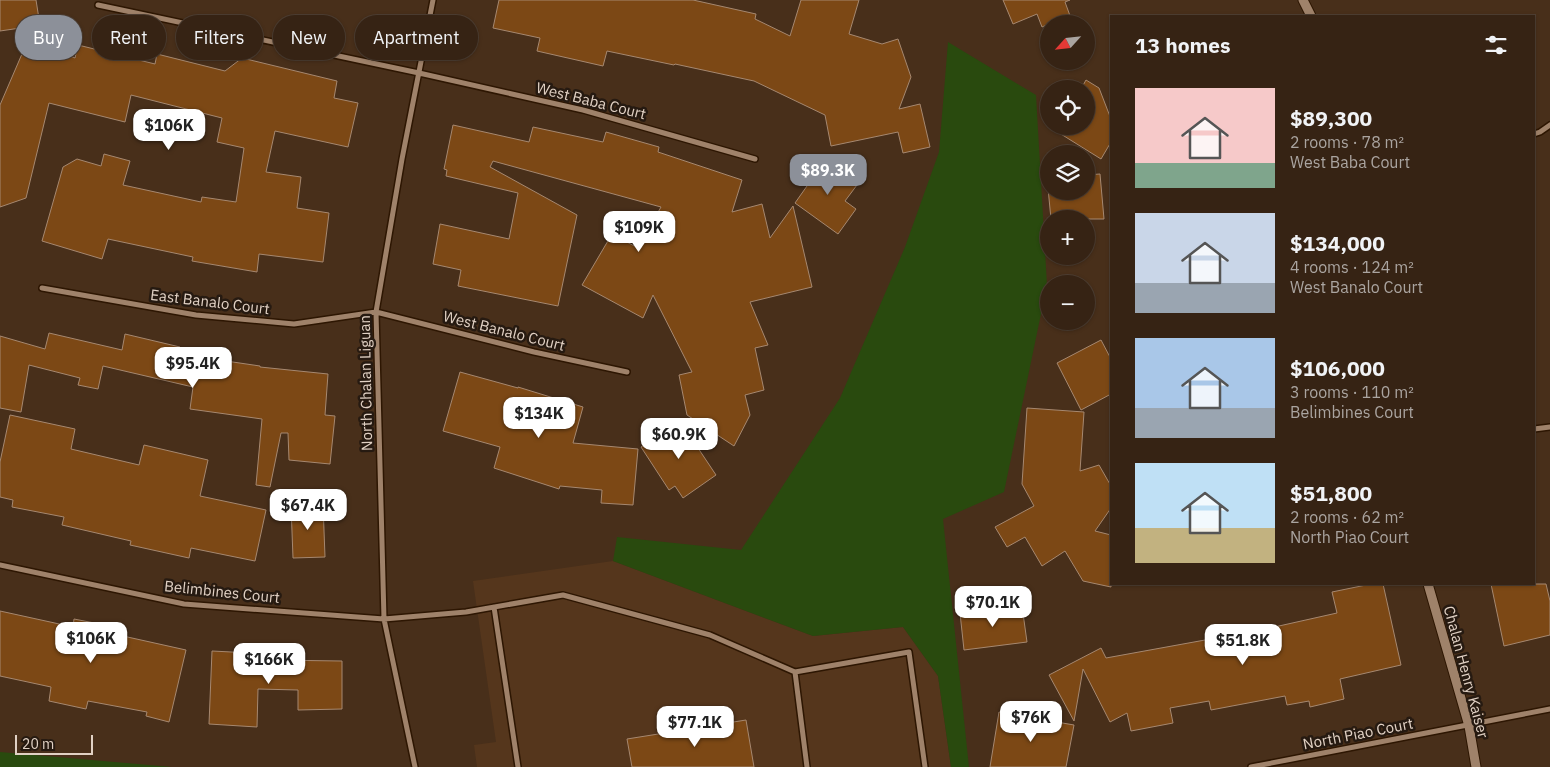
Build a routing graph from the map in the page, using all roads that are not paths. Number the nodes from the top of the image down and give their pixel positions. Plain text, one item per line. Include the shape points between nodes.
1 (433, 0) edge
2 (1303, 0) edge
3 (98, 5) dead end
4 (1310, 15) edge
5 (419, 73) junction
6 (1550, 125) edge
7 (1535, 134) edge
8 (755, 159) dead end
9 (42, 288) dead end
10 (376, 312) junction
11 (627, 372) dead end
12 (1550, 427) edge
13 (1535, 429) edge
14 (0, 564) edge
15 (1428, 585) edge
16 (494, 607) junction
17 (384, 619) junction
18 (795, 672) junction
19 (1550, 710) edge
20 (1469, 726) junction
21 (415, 767) edge
22 (518, 767) edge
23 (807, 767) edge
24 (925, 767) edge
25 (1251, 767) edge
26 (1476, 767) edge

1 - 5 street, North Chalan Liguan
2 - 4 street
3 - 5 street, West Baba Court
5 - 8 street, West Baba Court via 583,110
5 - 10 street, North Chalan Liguan
6 - 7 street
9 - 10 street, East Banalo Court via 196,315 294,324
10 - 11 street, West Banalo Court
10 - 17 street, North Chalan Liguan
12 - 13 street
14 - 17 street, Belimbines Court via 184,604
15 - 20 street, Chalan Henry Kaiser
16 - 17 street, Belimbines Court
16 - 18 street, Belimbines Court via 563,595 710,635
16 - 22 street
17 - 21 street, North Chalan Liguan
18 - 23 street
18 - 24 street via 909,652
19 - 20 street, North Piao Court
20 - 25 street, North Piao Court
20 - 26 street, Chalan Henry Kaiser

